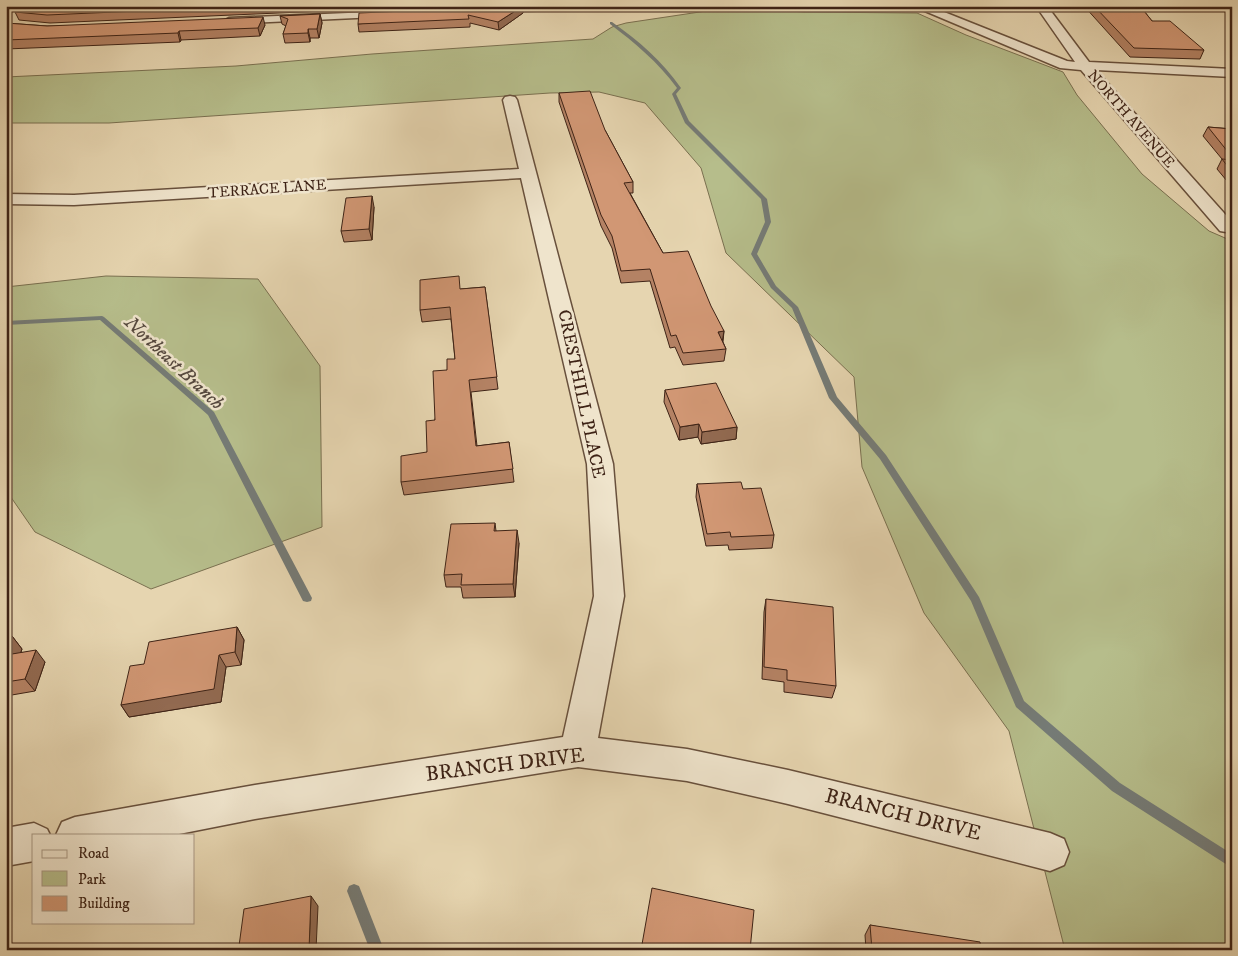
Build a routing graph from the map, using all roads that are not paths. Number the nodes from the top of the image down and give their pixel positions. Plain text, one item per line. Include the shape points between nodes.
1 (918, 6) edge
2 (1041, 6) edge
3 (557, 7) edge
4 (469, 11) edge
5 (411, 13) edge
6 (215, 21) edge
7 (1085, 66) junction
8 (1232, 72) edge
9 (510, 100) dead end
10 (528, 173) junction
11 (6, 199) edge
12 (1226, 227) dead end
13 (578, 752) junction
14 (80, 834) edge
15 (32, 842) edge
16 (6, 847) edge
17 (1050, 852) dead end

1 - 7 street via 1064,65
2 - 7 street, NORTH AVENUE
3 - 4 street
5 - 6 street
7 - 8 street
7 - 12 street, NORTH AVENUE
9 - 10 street, CRESTHILL PLACE
10 - 11 street, TERRACE LANE via 163,196
10 - 13 street, CRESTHILL PLACE via 600,464 609,596
13 - 14 street, BRANCH DRIVE via 255,802
13 - 17 street, BRANCH DRIVE via 687,765
15 - 16 street

